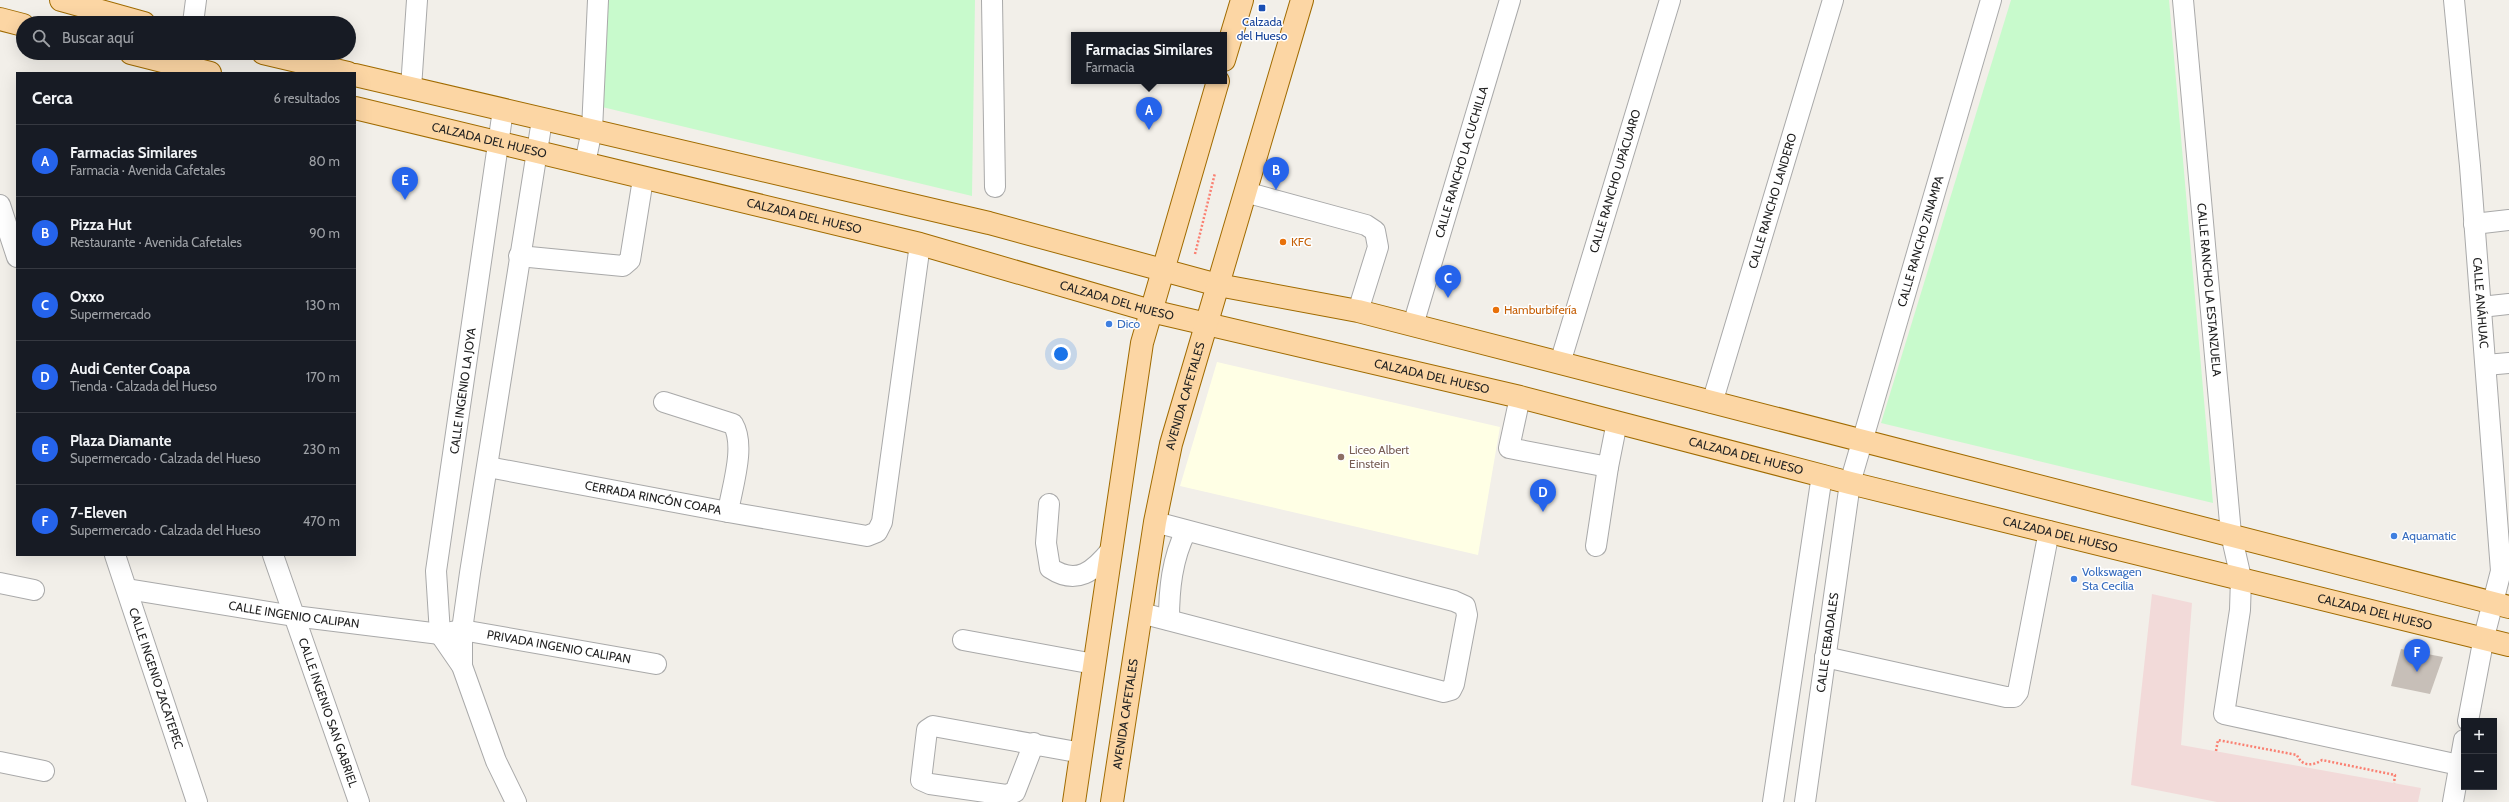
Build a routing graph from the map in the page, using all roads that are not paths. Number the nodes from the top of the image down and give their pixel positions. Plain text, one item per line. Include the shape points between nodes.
1 (61, 0) edge
2 (196, 0) edge
3 (417, 0) edge
4 (598, 0) edge
5 (992, 0) edge
6 (1242, 0) edge
7 (1302, 0) edge
8 (1510, 0) edge
9 (1670, 0) edge
10 (1833, 0) edge
11 (1991, 0) edge
12 (2183, 0) edge
13 (2454, 0) edge
14 (119, 16) edge
15 (194, 16) edge
16 (0, 19) edge
17 (16, 23) edge
18 (1227, 50) edge
19 (151, 60) edge
20 (293, 60) edge
21 (180, 70) edge
22 (200, 72) edge
23 (344, 72) edge
24 (356, 75) edge
25 (1217, 84) edge
26 (411, 88) junction
27 (356, 109) edge
28 (503, 110) junction
29 (542, 120) junction
30 (592, 130) junction
31 (498, 143) junction
32 (538, 152) junction
33 (585, 163) junction
34 (643, 179) junction
35 (995, 187) dead end
36 (1245, 192) junction
37 (0, 205) edge
38 (2509, 220) edge
39 (2474, 224) junction
40 (920, 244) junction
41 (16, 254) edge
42 (519, 256) junction
43 (1162, 271) junction
44 (1218, 285) junction
45 (2509, 304) edge
46 (2481, 307) junction
47 (1151, 311) junction
48 (1358, 311) junction
49 (1206, 324) junction
50 (1414, 325) junction
51 (1560, 363) junction
52 (2509, 363) edge
53 (2486, 365) junction
54 (1520, 397) junction
55 (664, 402) dead end
56 (1712, 403) junction
57 (1617, 422) junction
58 (1861, 441) junction
59 (1608, 467) junction
60 (488, 468) junction
61 (1822, 475) junction
62 (1850, 483) junction
63 (1049, 504) dead end
64 (728, 512) junction
65 (1171, 526) junction
66 (2049, 531) junction
67 (2231, 534) junction
68 (1596, 546) dead end
69 (1111, 550) junction
70 (115, 556) edge
71 (276, 558) edge
72 (2241, 578) junction
73 (0, 583) edge
74 (127, 589) junction
75 (34, 590) dead end
76 (1804, 591) junction
77 (1834, 596) junction
78 (2501, 606) edge
79 (294, 616) junction
80 (1156, 617) junction
81 (462, 630) junction
82 (440, 634) junction
83 (2484, 638) junction
84 (963, 640) dead end
85 (2509, 645) edge
86 (1826, 657) junction
87 (656, 664) dead end
88 (1094, 664) junction
89 (462, 666) junction
90 (2469, 718) edge
91 (1034, 743) junction
92 (1082, 753) junction
93 (2461, 754) edge
94 (0, 762) edge
95 (2459, 765) junction
96 (44, 771) dead end
97 (197, 802) edge
98 (359, 802) edge
99 (516, 802) edge
100 (1074, 802) edge
101 (1112, 802) edge
102 (1773, 802) edge
103 (1805, 802) edge
104 (2453, 802) edge

1 - 14 main road
2 - 15 street
3 - 26 street
4 - 30 street
5 - 35 street
6 - 18 main road
7 - 36 main road, AVENIDA CAFETALES
8 - 50 street, CALLE RANCHO LA CUCHILLA
9 - 51 street, CALLE RANCHO UPÁCUARO
10 - 56 street, CALLE RANCHO LANDERO
11 - 58 street, CALLE RANCHO ZINAMPA
12 - 67 street, CALLE RANCHO LA ESTANZUELA
13 - 39 street, CALLE ANÁHUAC
16 - 17 main road
19 - 21 main road
20 - 23 main road
21 - 22 main road
24 - 26 main road
25 - 43 main road
26 - 28 main road
27 - 31 main road, CALZADA DEL HUESO
28 - 29 main road
28 - 31 street, CALLE INGENIO LA JOYA
29 - 30 main road
29 - 32 street
30 - 33 street
30 - 43 main road via 989,223
31 - 32 main road, CALZADA DEL HUESO
31 - 82 street, CALLE INGENIO LA JOYA via 436,571
32 - 33 main road, CALZADA DEL HUESO
32 - 42 street
33 - 34 main road, CALZADA DEL HUESO
34 - 40 main road, CALZADA DEL HUESO
34 - 42 street via 630,260 622,266
36 - 44 main road, AVENIDA CAFETALES
36 - 48 street via 1366,225 1375,231 1378,247
37 - 41 street
38 - 39 street
39 - 46 street, CALLE ANÁHUAC
40 - 47 main road, CALZADA DEL HUESO
40 - 64 street via 882,522 877,532 867,536
42 - 60 street
43 - 44 main road
43 - 47 main road
44 - 48 main road
44 - 49 main road, AVENIDA CAFETALES
45 - 46 street
46 - 53 street, CALLE ANÁHUAC
47 - 49 main road, CALZADA DEL HUESO
47 - 69 main road via 1142,344
48 - 50 main road
49 - 54 main road, CALZADA DEL HUESO
49 - 65 main road, AVENIDA CAFETALES via 1171,444
50 - 51 main road
51 - 56 main road
52 - 53 street
53 - 78 street, CALLE ANÁHUAC via 2501,571
54 - 57 main road, CALZADA DEL HUESO
54 - 59 street via 1509,448
55 - 64 street, CERRADA RINCÓN COAPA via 733,424 739,434
56 - 58 main road
57 - 59 street
57 - 61 main road, CALZADA DEL HUESO
58 - 62 street, CALLE RANCHO ZINAMPA
58 - 67 main road
59 - 68 street
60 - 64 street, CERRADA RINCÓN COAPA
60 - 81 street
61 - 62 main road, CALZADA DEL HUESO
61 - 76 street
62 - 66 main road, CALZADA DEL HUESO
62 - 77 street, CALLE CEBADALES
63 - 69 street via 1046,543 1050,568 1069,577 1084,574 1098,566
65 - 80 main road, AVENIDA CAFETALES
65 - 80 street via 1178,546
65 - 80 street via 1454,601 1465,606 1467,615 1454,684 1451,690 1444,692
66 - 72 main road, CALZADA DEL HUESO
66 - 86 street via 2018,692 2014,697
67 - 72 street, CALLE RANCHO LA ESTANZUELA
67 - 78 main road
69 - 88 main road
70 - 74 street, CALLE INGENIO ZACATEPEC
71 - 79 street, CALLE INGENIO SAN GABRIEL
72 - 83 main road, CALZADA DEL HUESO
72 - 95 street, CALLE RANCHO LA ESTANZUELA via 2240,610 2224,714
73 - 75 street
74 - 79 street, CALLE INGENIO CALIPAN
74 - 97 street, CALLE INGENIO ZACATEPEC
76 - 77 street
76 - 102 street
77 - 86 street, CALLE CEBADALES
78 - 83 street, CALLE ANÁHUAC
79 - 82 street, CALLE INGENIO CALIPAN
79 - 98 street, CALLE INGENIO SAN GABRIEL
80 - 101 main road, AVENIDA CAFETALES
81 - 82 street, CALLE INGENIO CALIPAN
81 - 87 street, PRIVADA INGENIO CALIPAN
81 - 89 street
82 - 89 street
83 - 85 main road, CALZADA DEL HUESO
83 - 90 street, CALLE ANÁHUAC
84 - 88 street
86 - 103 street, CALLE CEBADALES
88 - 92 main road
89 - 99 street via 496,761
91 - 91 street via 1020,783 1011,794 930,784 921,780 927,730 933,726
91 - 92 street
92 - 100 main road
93 - 95 street
94 - 96 street
95 - 104 street

